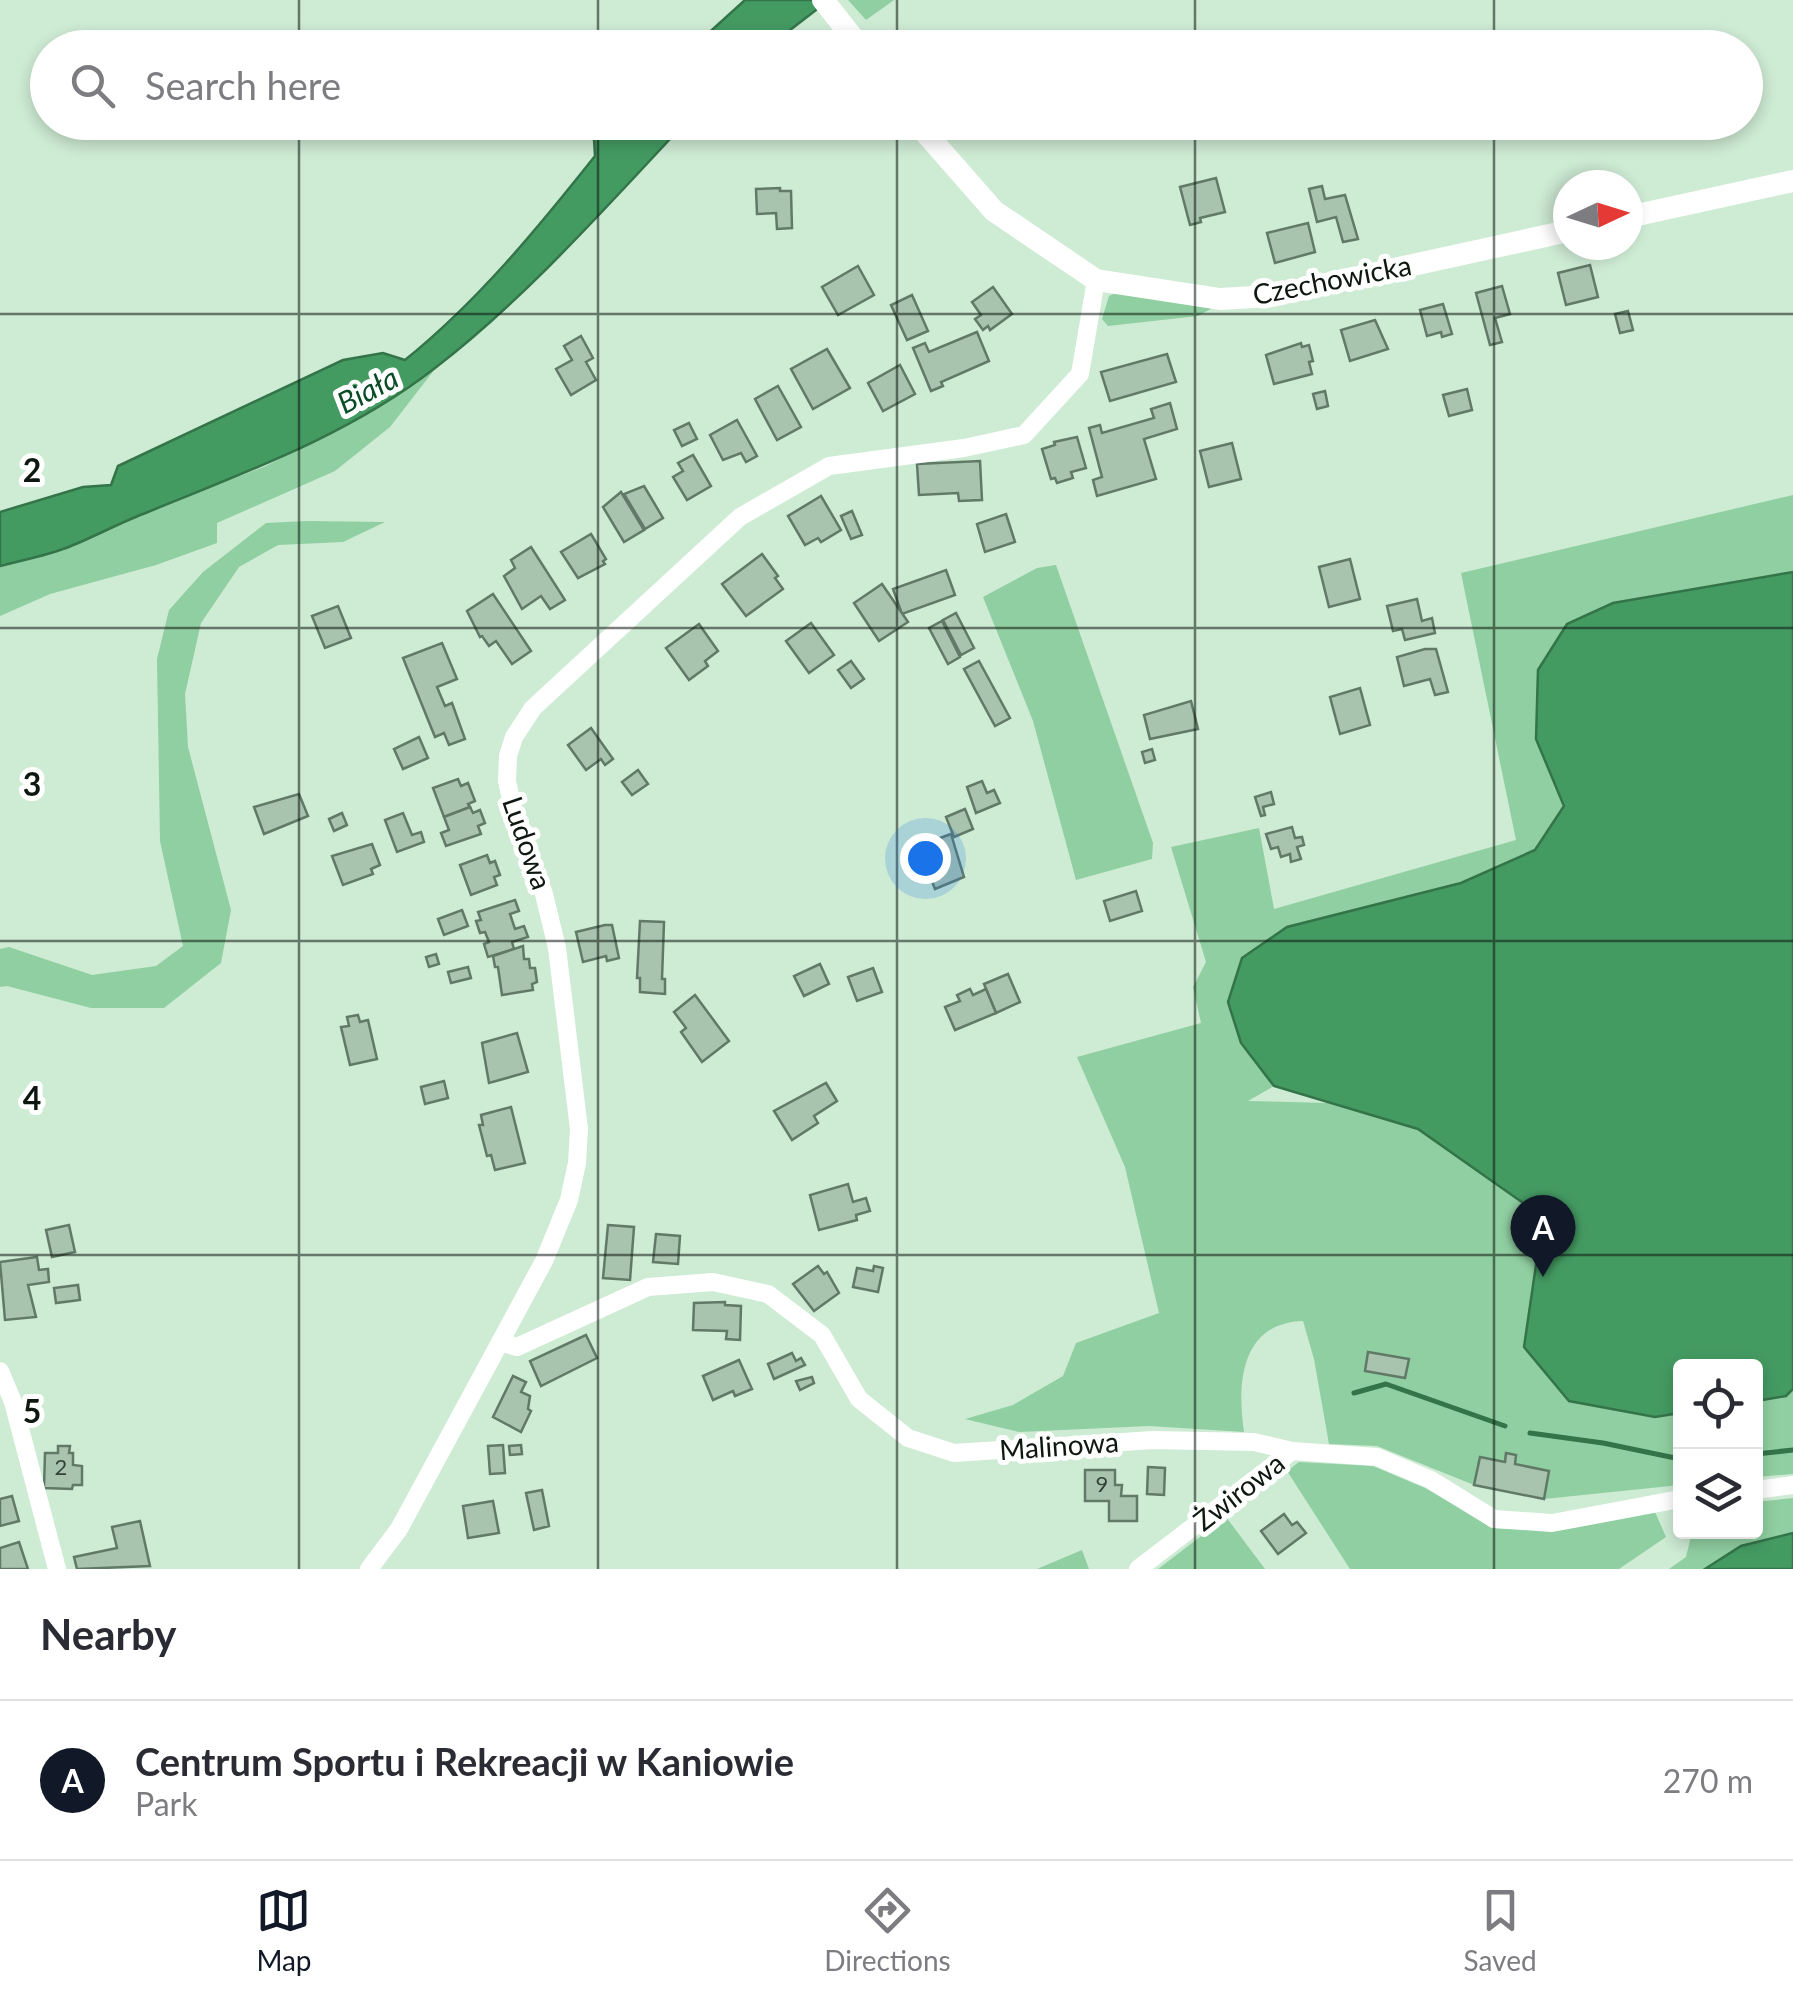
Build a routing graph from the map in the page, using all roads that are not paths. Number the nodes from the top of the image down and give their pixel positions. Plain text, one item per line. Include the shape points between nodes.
1 (823, 0) edge
2 (846, 30) edge
3 (932, 140) edge
4 (1793, 181) edge
5 (1643, 215) edge
6 (1553, 234) edge
7 (1096, 280) junction
8 (500, 1342) junction
9 (0, 1372) edge
10 (1292, 1451) junction
11 (1793, 1485) edge
12 (1763, 1489) edge
13 (1673, 1500) edge
14 (57, 1569) edge
15 (369, 1569) edge
16 (1138, 1569) edge

1 - 2 street
3 - 7 street, Czechowicka via 994,212
4 - 5 street
6 - 7 street, Czechowicka via 1271,296 1220,299
7 - 8 street, Ludowa via 1080,374 1024,435 829,466 740,518 518,727 508,756 508,795 557,948 578,1148 555,1238
8 - 10 street, Malinowa via 517,1346 648,1287 713,1282 768,1294 822,1334 860,1399 908,1438 954,1453 1153,1440 1254,1442
8 - 15 street, Ludowa via 398,1529
9 - 14 street via 14,1402
10 - 13 street, Malinowa via 1377,1457 1494,1519 1552,1523
10 - 16 street, Żwirowa
11 - 12 street

